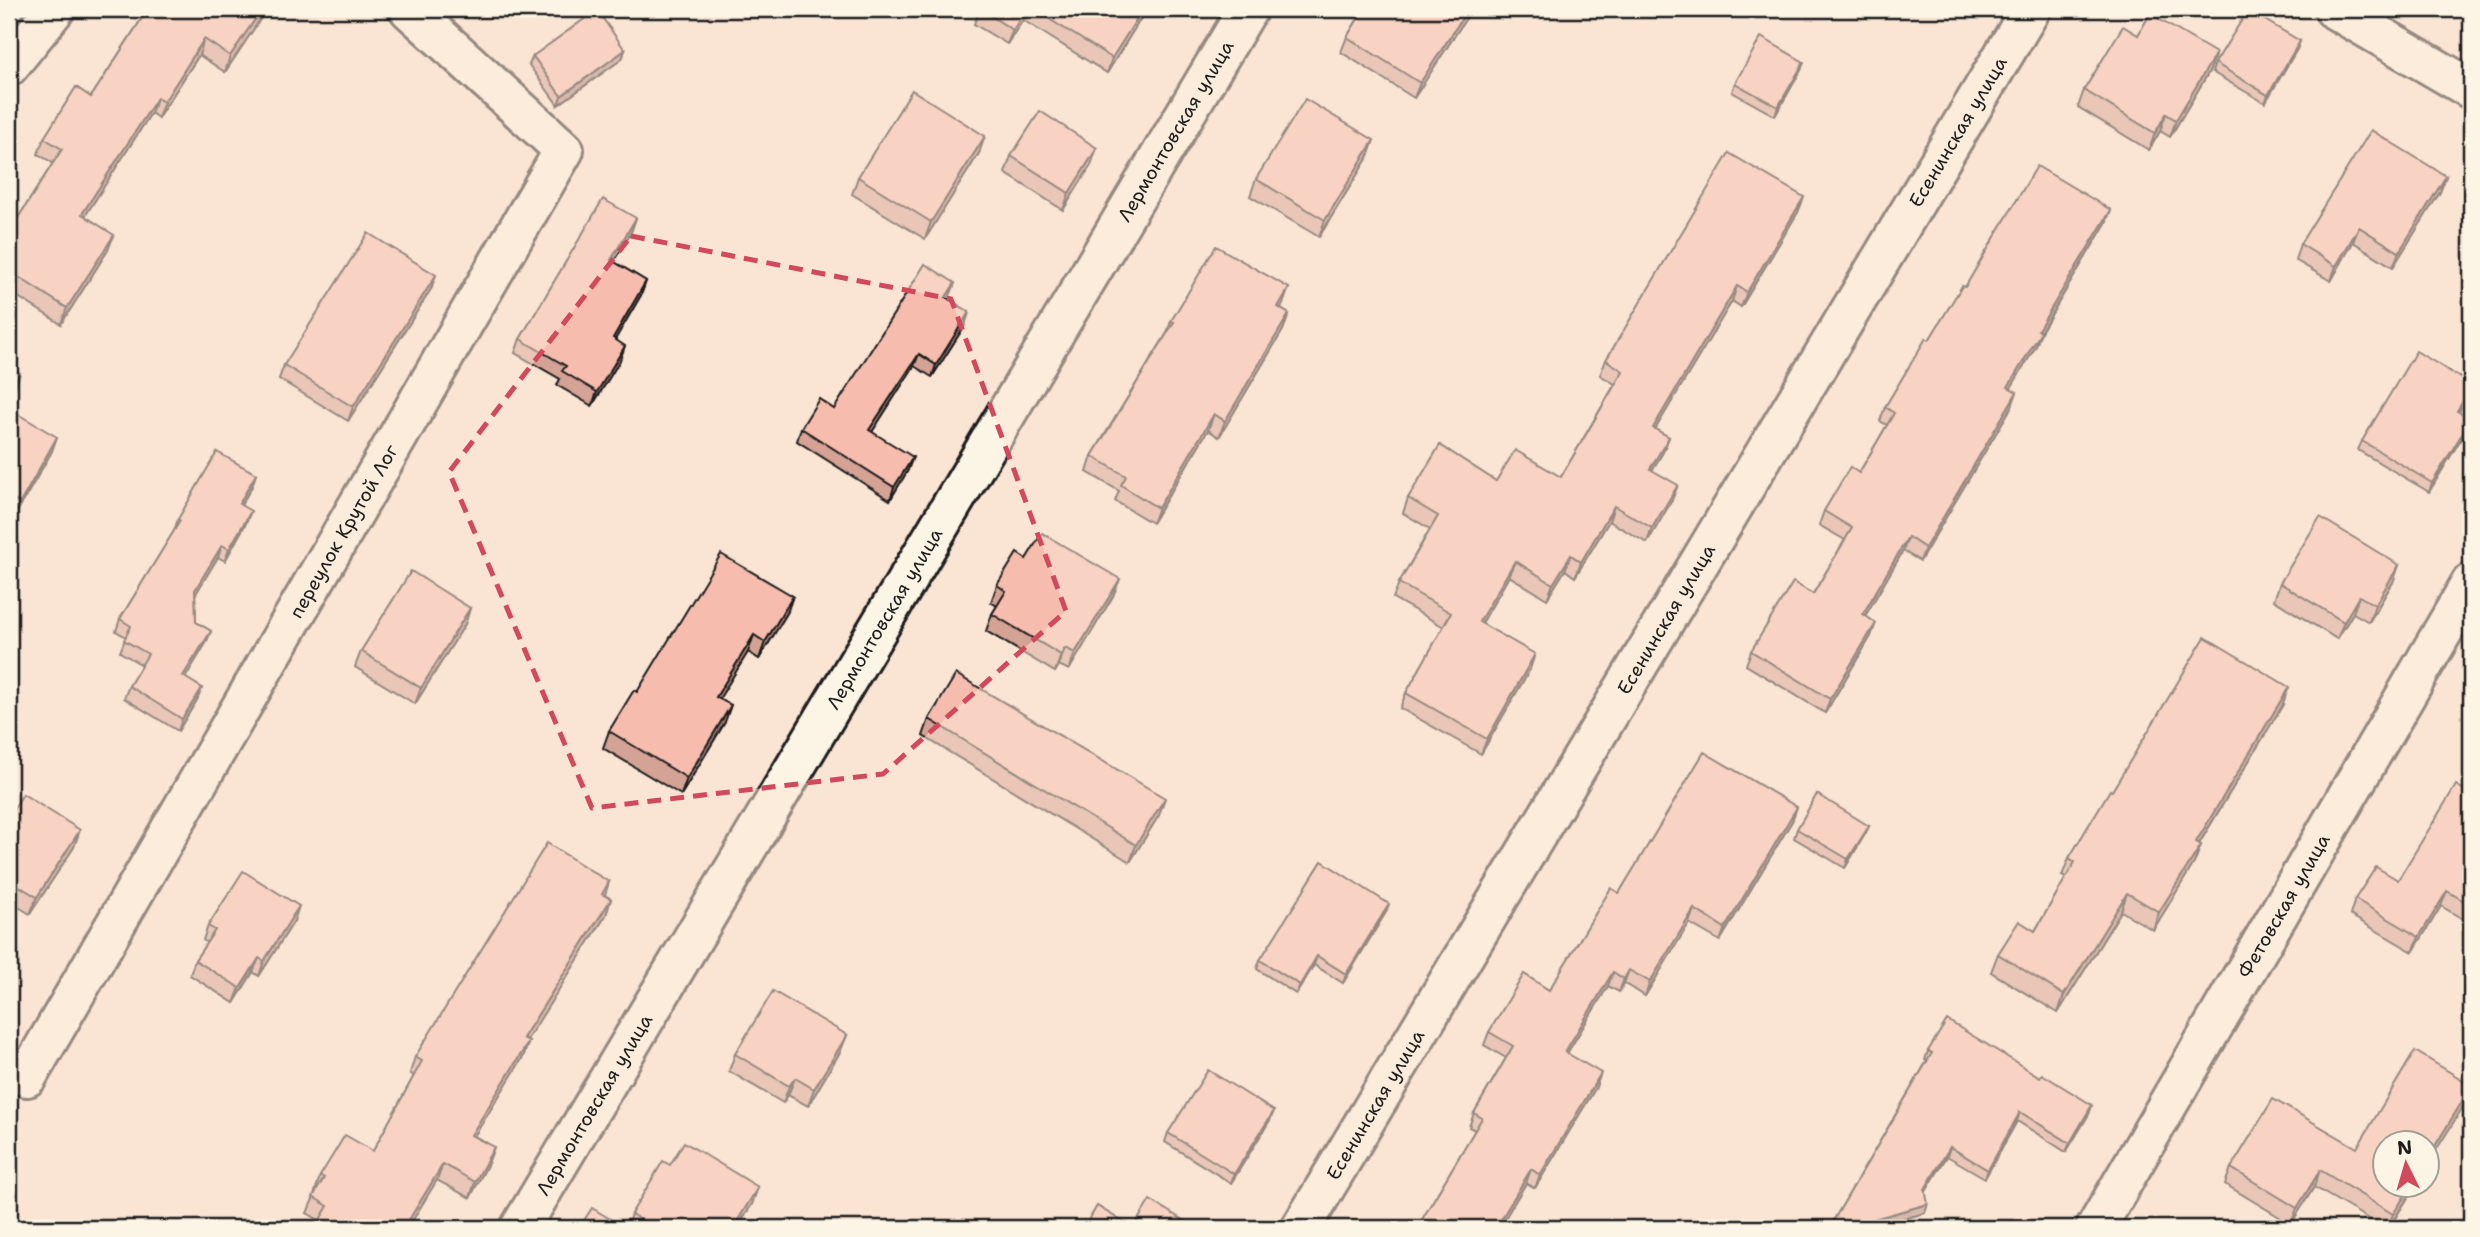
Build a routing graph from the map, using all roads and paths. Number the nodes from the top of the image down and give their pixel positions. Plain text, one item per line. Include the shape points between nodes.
1 (55, 9) edge
2 (409, 9) edge
3 (1248, 9) edge
4 (2031, 9) edge
5 (2334, 9) edge
6 (9, 66) edge
7 (2471, 89) edge
8 (2471, 583) edge
9 (9, 1068) edge
10 (520, 1228) edge
11 (1301, 1228) edge
12 (2096, 1228) edge

1 - 6 street
2 - 9 street, переулок Крутой Лог via 564,150 27,1077
3 - 10 street, Лермонтовская улица
4 - 11 street, Есенинская улица
5 - 7 street
8 - 12 street, Фетовская улица

